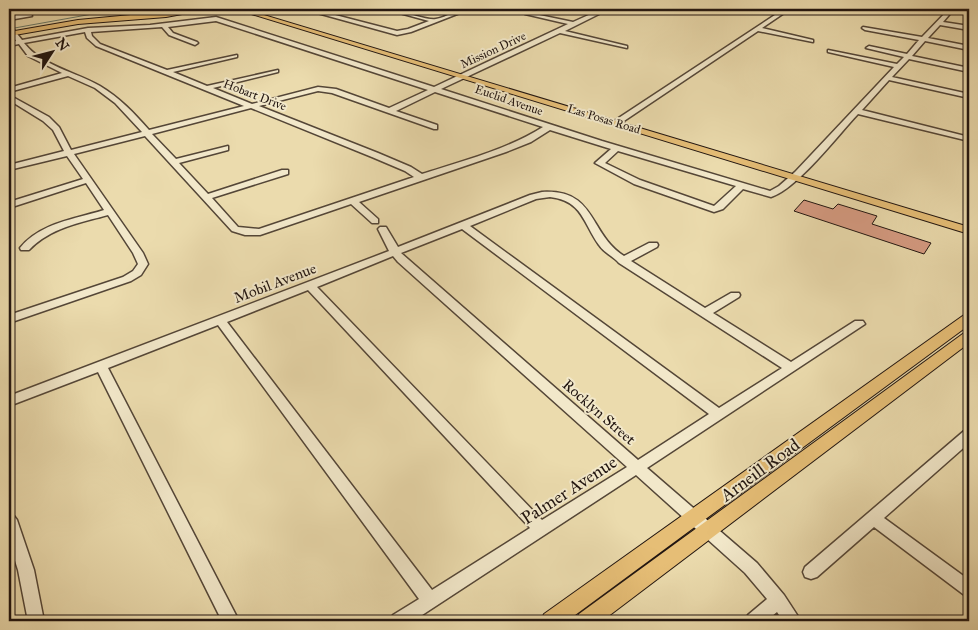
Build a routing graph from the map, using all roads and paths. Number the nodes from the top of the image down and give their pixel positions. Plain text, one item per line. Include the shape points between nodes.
1 (196, 9) edge
2 (206, 9) edge
3 (238, 9) edge
4 (250, 9) edge
5 (306, 9) edge
6 (388, 9) edge
7 (466, 9) edge
8 (590, 9) edge
9 (787, 9) edge
10 (952, 9) edge
11 (957, 9) edge
12 (398, 10) edge
13 (603, 10) edge
14 (969, 11) edge
15 (526, 13) dead end
16 (30, 15) dead end
17 (9, 18) edge
18 (434, 21) junction
19 (939, 23) junction
20 (574, 24) junction
21 (163, 25) junction
22 (757, 28) junction
23 (865, 28) dead end
24 (969, 28) edge
25 (88, 30) junction
26 (560, 31) junction
27 (11, 32) edge
28 (924, 39) junction
29 (811, 41) dead end
30 (19, 42) junction
31 (195, 43) dead end
32 (9, 44) edge
33 (625, 47) dead end
34 (869, 48) dead end
35 (969, 48) edge
36 (830, 51) dead end
37 (235, 56) dead end
38 (907, 57) junction
39 (898, 66) junction
40 (969, 70) edge
41 (276, 71) dead end
42 (166, 72) junction
43 (66, 74) junction
44 (466, 75) junction
45 (888, 78) junction
46 (206, 88) junction
47 (9, 90) edge
48 (436, 90) junction
49 (969, 96) edge
50 (9, 97) edge
51 (252, 105) junction
52 (856, 111) junction
53 (389, 112) junction
54 (617, 121) junction
55 (549, 126) junction
56 (434, 128) dead end
57 (147, 132) junction
58 (969, 139) edge
59 (226, 148) dead end
60 (617, 148) junction
61 (69, 152) junction
62 (174, 162) junction
63 (9, 168) edge
64 (285, 172) dead end
65 (796, 176) junction
66 (420, 177) junction
67 (88, 180) junction
68 (741, 186) junction
69 (206, 197) junction
70 (352, 200) junction
71 (9, 205) edge
72 (109, 212) junction
73 (463, 225) junction
74 (969, 226) edge
75 (969, 231) edge
76 (653, 245) dead end
77 (25, 248) dead end
78 (395, 252) junction
79 (623, 261) junction
80 (310, 286) junction
81 (735, 295) dead end
82 (704, 312) junction
83 (969, 318) edge
84 (9, 319) edge
85 (220, 320) junction
86 (859, 324) dead end
87 (969, 336) edge
88 (101, 366) junction
89 (791, 368) junction
90 (9, 401) edge
91 (718, 414) junction
92 (969, 435) edge
93 (638, 468) junction
94 (873, 518) junction
95 (9, 520) edge
96 (702, 524) junction
97 (542, 530) junction
98 (811, 572) dead end
99 (969, 589) edge
100 (430, 600) junction
101 (778, 600) junction
102 (36, 621) edge
103 (231, 621) edge
104 (399, 621) edge
105 (551, 621) edge
106 (586, 621) edge
107 (754, 621) edge
108 (793, 621) edge

1 - 27 main road via 77,20
2 - 27 main road
3 - 44 main road, Las Posas Road
4 - 44 main road, Las Posas Road
5 - 18 street via 394,33
6 - 12 street
7 - 18 street
8 - 13 street
9 - 22 street
10 - 19 street, Euclid Avenue
11 - 14 street
12 - 18 street
13 - 20 street, Mission Drive
15 - 20 street
16 - 17 street
19 - 24 street
19 - 28 street, Euclid Avenue
20 - 26 street, Mission Drive
21 - 25 street
21 - 31 street via 171,34
21 - 48 street, Euclid Avenue via 213,19
22 - 29 street
22 - 54 street
23 - 28 street
25 - 30 street
25 - 42 street, Hobart Drive via 89,37 98,45
26 - 33 street
26 - 44 street, Mission Drive
27 - 30 street
28 - 35 street
28 - 38 street, Euclid Avenue
30 - 32 street
30 - 43 street via 30,56
34 - 38 street
36 - 39 street
37 - 42 street
38 - 39 street, Euclid Avenue
38 - 40 street
39 - 45 street, Euclid Avenue
41 - 46 street
42 - 46 street, Hobart Drive
43 - 47 street
43 - 57 street via 107,94
44 - 48 street, Mission Drive
44 - 54 main road, Las Posas Road
45 - 49 street
45 - 52 street, Euclid Avenue
46 - 51 street, Hobart Drive
48 - 53 street, Mission Drive
48 - 55 street, Euclid Avenue
50 - 61 street via 52,124
51 - 53 street via 321,89
51 - 57 street
51 - 66 street, Hobart Drive via 397,164
52 - 58 street
52 - 65 street, Euclid Avenue
53 - 56 street
54 - 65 main road, Las Posas Road
55 - 60 street, Euclid Avenue
55 - 66 street via 516,145
57 - 61 street
57 - 62 street
59 - 62 street
60 - 68 street, Euclid Avenue
60 - 68 street via 598,163 637,182 714,208 720,207
61 - 63 street
61 - 67 street
62 - 69 street
64 - 69 street
65 - 68 street, Euclid Avenue via 771,194
65 - 74 main road, Las Posas Road
65 - 75 main road, Las Posas Road
66 - 70 street
67 - 71 street
67 - 72 street
69 - 70 street via 235,229 245,232 260,232
70 - 78 street, Rocklyn Street via 379,225
72 - 77 street via 47,232
72 - 84 street via 143,264 131,277
73 - 78 street, Mobil Avenue
73 - 79 street, Mobil Avenue via 533,197 552,193 569,198 581,208 590,218 601,242
73 - 91 street
76 - 79 street
78 - 80 street, Mobil Avenue
78 - 93 street, Rocklyn Street
79 - 82 street
80 - 85 street, Mobil Avenue
80 - 97 street
81 - 82 street
82 - 89 street
83 - 96 main road, Arneill Road
85 - 88 street, Mobil Avenue
85 - 100 street
86 - 89 street, Palmer Avenue
87 - 96 main road, Arneill Road
88 - 90 street, Mobil Avenue
88 - 103 street
89 - 91 street, Palmer Avenue
91 - 93 street, Palmer Avenue
92 - 94 street
93 - 96 street, Rocklyn Street
93 - 97 street, Palmer Avenue
94 - 98 street
94 - 99 street
95 - 102 street via 26,570
96 - 101 street, Rocklyn Street via 750,568
96 - 105 main road, Arneill Road
96 - 106 main road, Arneill Road
97 - 100 street, Palmer Avenue
100 - 104 street, Palmer Avenue
101 - 107 street
101 - 108 street, Rocklyn Street

